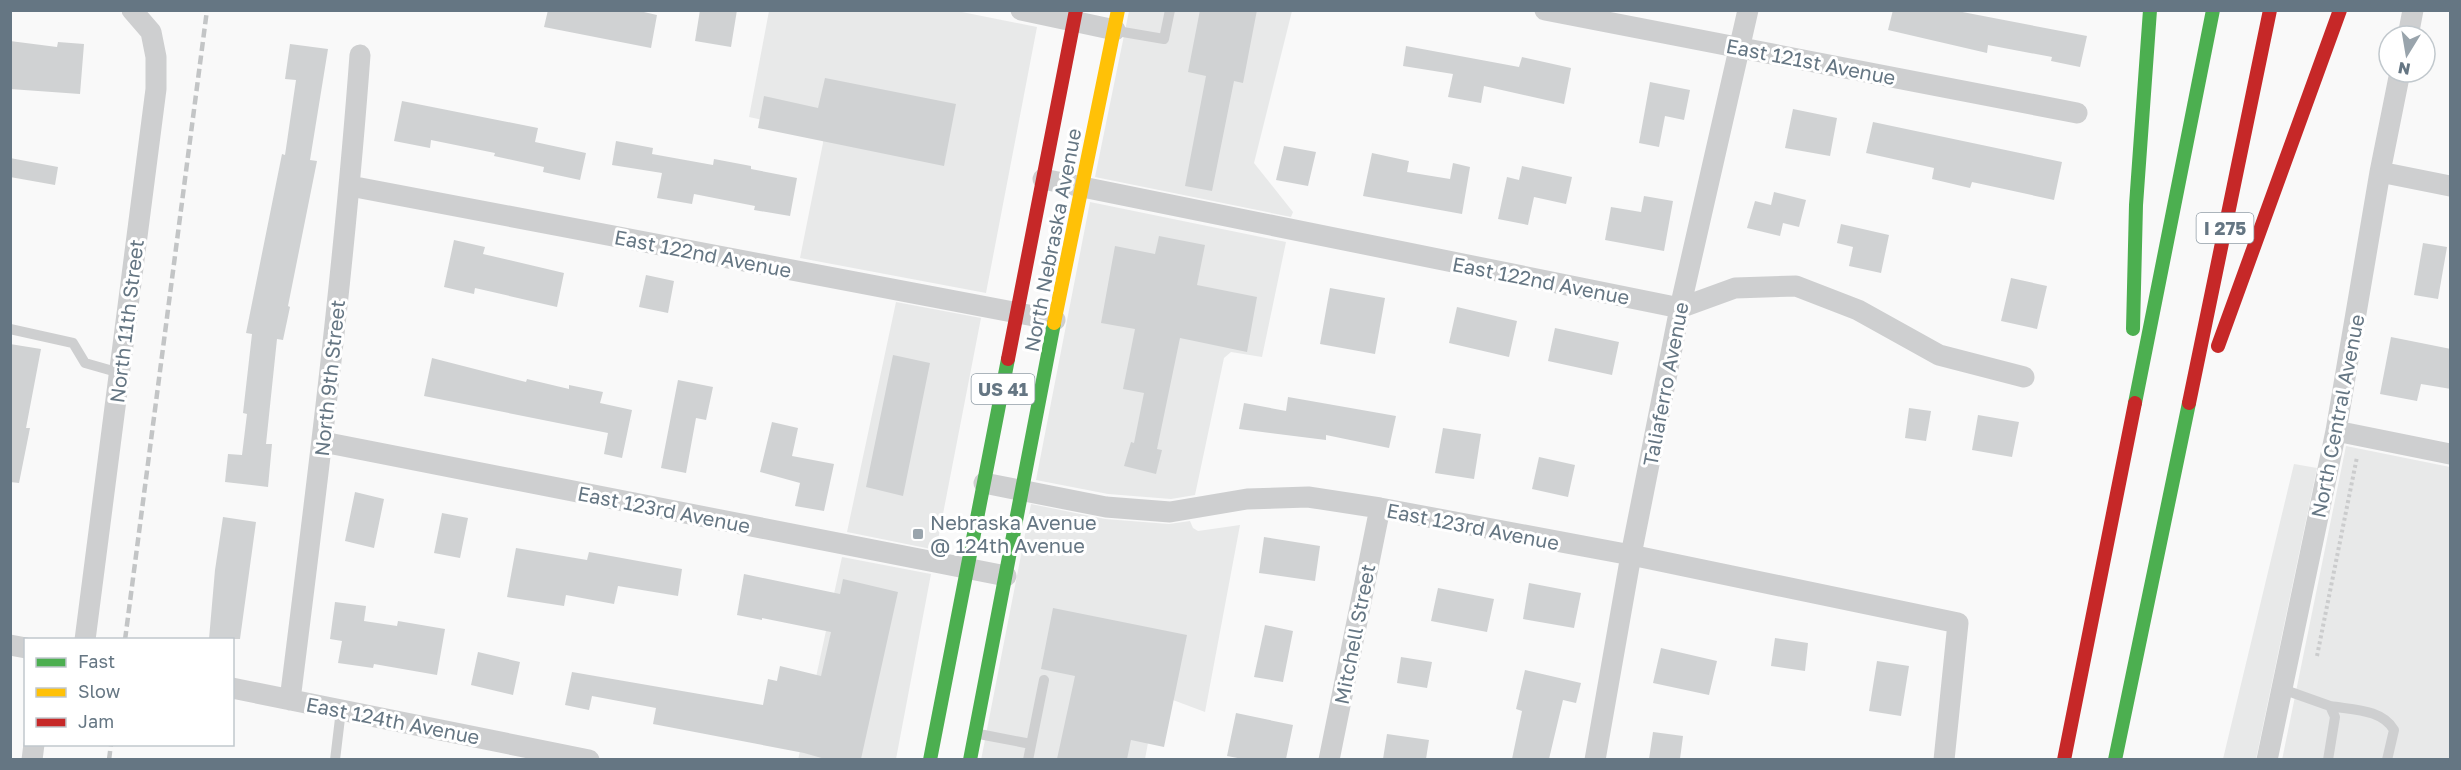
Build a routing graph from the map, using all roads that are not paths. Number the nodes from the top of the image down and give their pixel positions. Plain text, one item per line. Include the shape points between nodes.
1 (132, 10) edge
2 (1021, 10) edge
3 (1170, 10) edge
4 (1545, 10) edge
5 (1748, 10) edge
6 (2150, 10) edge
7 (2213, 10) edge
8 (2270, 10) edge
9 (2340, 10) edge
10 (1075, 16) edge
11 (1117, 20) edge
12 (1741, 47) junction
13 (360, 55) dead end
14 (2398, 84) edge
15 (2077, 113) dead end
16 (2380, 172) junction
17 (1043, 179) junction
18 (350, 186) junction
19 (2451, 186) edge
20 (1082, 188) junction
21 (1680, 308) junction
22 (1018, 312) junction
23 (1055, 320) junction
24 (10, 329) edge
25 (120, 373) junction
26 (2024, 377) dead end
27 (2132, 414) junction
28 (2336, 431) junction
29 (323, 442) junction
30 (2181, 447) junction
31 (2451, 453) edge
32 (984, 483) junction
33 (1023, 490) junction
34 (1380, 508) junction
35 (1631, 555) junction
36 (967, 568) junction
37 (1006, 576) junction
38 (85, 638) edge
39 (1044, 680) dead end
40 (234, 688) edge
41 (2282, 689) junction
42 (290, 700) junction
43 (2330, 706) junction
44 (341, 710) junction
45 (975, 733) junction
46 (1031, 744) junction
47 (335, 759) edge
48 (580, 759) edge
49 (930, 759) edge
50 (970, 759) edge
51 (1028, 759) edge
52 (1329, 759) edge
53 (1594, 759) edge
54 (1944, 759) edge
55 (2064, 759) edge
56 (2115, 759) edge
57 (2267, 759) edge
58 (2328, 759) edge
59 (2387, 759) edge

1 - 25 street, North 11th Street via 151,32 156,89
2 - 10 street
3 - 11 lane via 1164,39
4 - 12 street, East 121st Avenue
5 - 12 street, Taliaferro Avenue
6 - 27 main road via 2136,205
7 - 27 main road, I 275
8 - 30 main road, I 275
9 - 30 main road
10 - 11 street
10 - 17 main road, North Nebraska Avenue / US 41
11 - 20 main road, North Nebraska Avenue / US 41
12 - 15 street, East 121st Avenue
12 - 21 street, Taliaferro Avenue
13 - 18 street, North 9th Street
14 - 16 street, North Central Avenue
16 - 19 street
16 - 28 street, North Central Avenue
17 - 20 street, East 122nd Avenue
17 - 22 main road, North Nebraska Avenue / US 41
18 - 22 street, East 122nd Avenue
18 - 29 street, North 9th Street
20 - 21 street, East 122nd Avenue
20 - 23 main road, North Nebraska Avenue / US 41
21 - 26 street via 1735,288 1796,286 1858,310 1939,355
21 - 35 street, Taliaferro Avenue
22 - 23 street, East 122nd Avenue
22 - 32 main road, North Nebraska Avenue / US 41
23 - 33 main road, North Nebraska Avenue / US 41
24 - 25 lane via 73,343 85,363
25 - 38 street, North 11th Street
27 - 55 main road, I 275
28 - 31 street
28 - 41 street, North Central Avenue
29 - 36 street, East 123rd Avenue
29 - 42 street, North 9th Street
30 - 56 main road, I 275
32 - 33 street, East 123rd Avenue
32 - 36 main road, North Nebraska Avenue / US 41
33 - 34 street, East 123rd Avenue via 1106,507 1170,512 1247,499 1308,497
33 - 37 main road, North Nebraska Avenue / US 41
34 - 35 street, East 123rd Avenue
34 - 52 street, Mitchell Street
35 - 53 street, Taliaferro Avenue
35 - 54 street, East 123rd Avenue via 1958,623
36 - 37 street, East 123rd Avenue
36 - 49 main road, North Nebraska Avenue / US 41
37 - 45 main road, North Nebraska Avenue / US 41
39 - 46 lane
40 - 42 street, East 124th Avenue
41 - 43 lane
41 - 57 street, North Central Avenue
42 - 44 street, East 124th Avenue
43 - 58 lane via 2335,717
43 - 59 lane via 2388,720 2394,730
44 - 47 lane
44 - 48 street, East 124th Avenue
45 - 46 lane
45 - 50 main road, North Nebraska Avenue / US 41
46 - 51 lane

